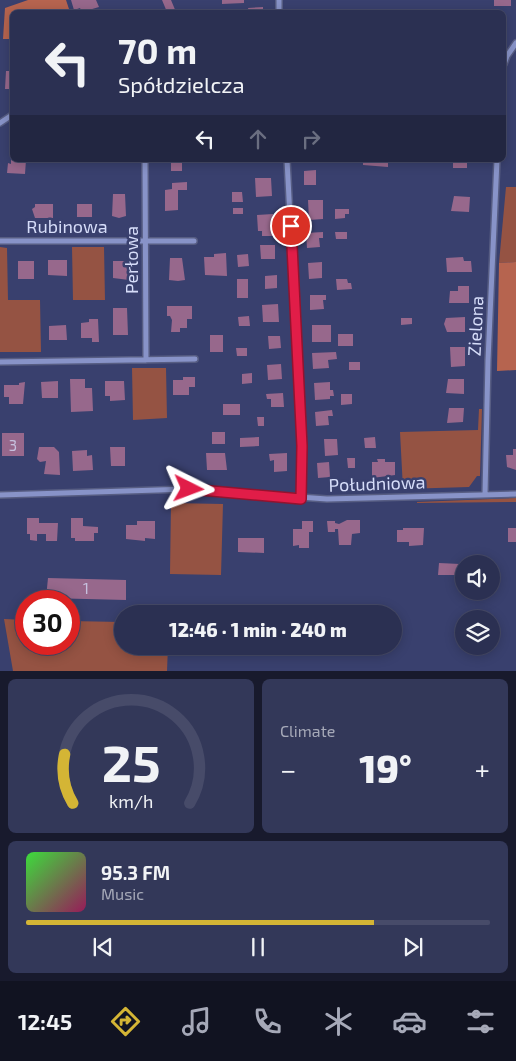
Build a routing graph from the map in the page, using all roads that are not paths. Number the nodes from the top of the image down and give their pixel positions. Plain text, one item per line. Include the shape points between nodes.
1 (516, 43) edge
2 (506, 52) edge
3 (145, 162) edge
4 (286, 162) edge
5 (497, 162) edge
6 (0, 241) edge
7 (146, 241) junction
8 (194, 241) dead end
9 (195, 359) dead end
10 (146, 360) junction
11 (0, 362) edge
12 (485, 494) junction
13 (516, 494) edge
14 (0, 495) edge
15 (301, 499) junction

1 - 2 street
3 - 7 street, Perłowa
4 - 15 street via 302,446
5 - 12 street, Zielona
6 - 7 street, Rubinowa
7 - 8 street, Rubinowa
7 - 10 street, Perłowa
9 - 10 street
10 - 11 street
12 - 13 street, Południowa
12 - 15 street, Południowa
14 - 15 street, Południowa via 189,489

